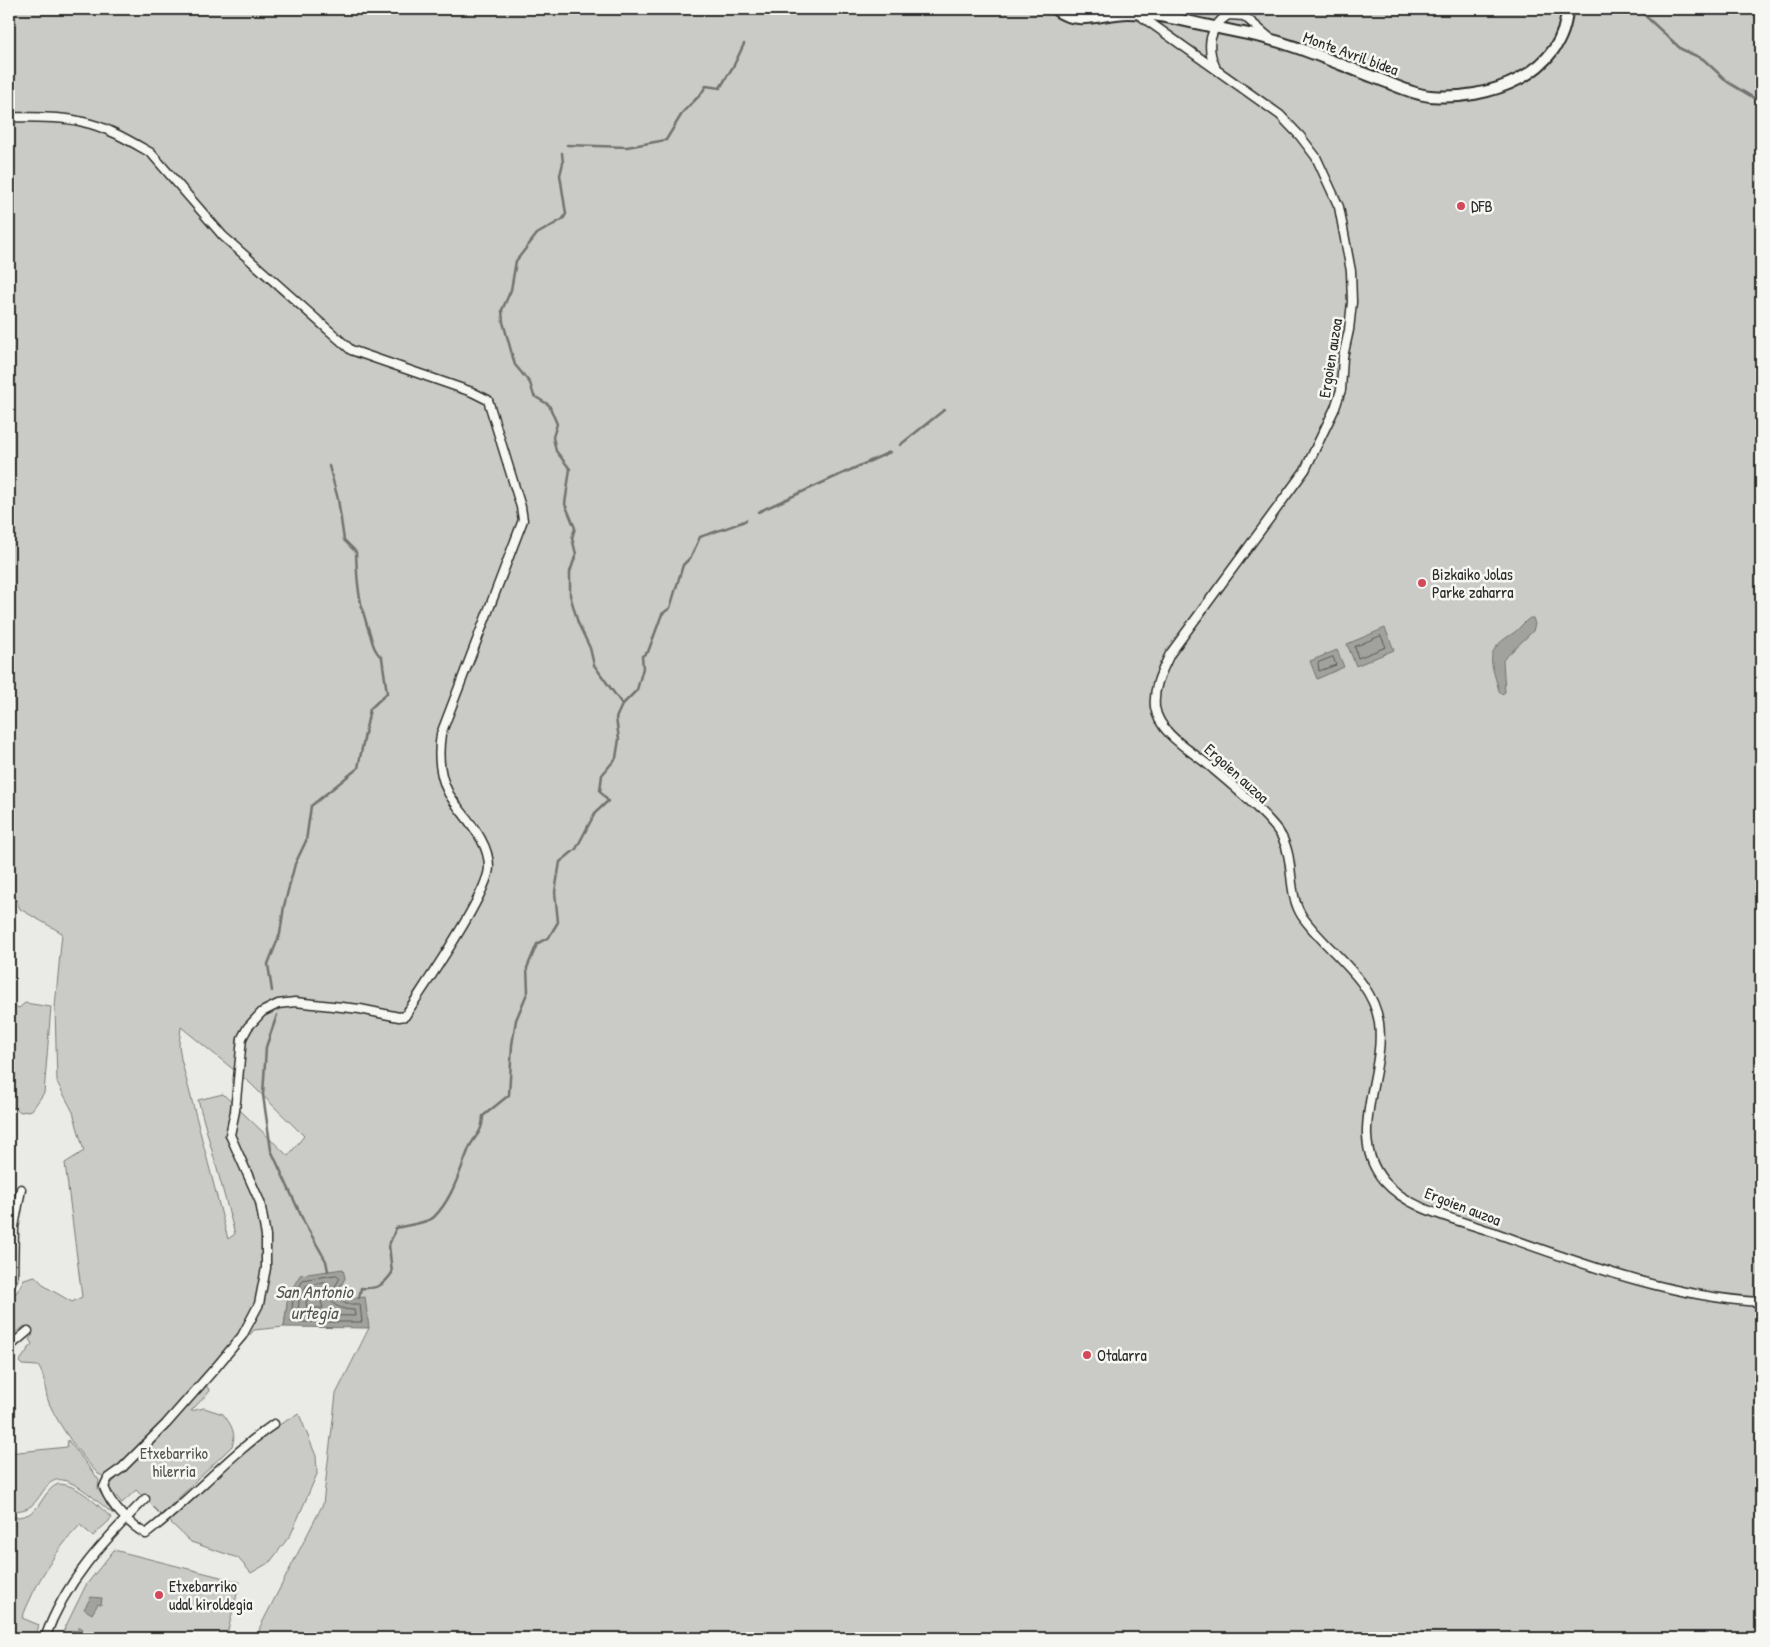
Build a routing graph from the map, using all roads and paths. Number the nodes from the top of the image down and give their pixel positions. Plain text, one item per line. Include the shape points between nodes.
1 (1055, 9) edge
2 (1567, 9) edge
3 (1138, 14) junction
4 (1214, 28) junction
5 (1274, 41) junction
6 (1216, 68) junction
7 (9, 117) edge
8 (21, 1189) dead end
9 (9, 1286) edge
10 (1761, 1302) edge
11 (28, 1332) dead end
12 (9, 1347) edge
13 (274, 1424) dead end
14 (145, 1498) dead end
15 (126, 1518) junction
16 (45, 1638) edge

1 - 3 street, Monte Avril bidea via 1070,17 1085,18
2 - 5 street, Monte Avril bidea via 1558,43 1527,76 1497,88 1456,95 1416,93
3 - 4 street, Monte Avril bidea
3 - 6 street, Ergoien auzoa
4 - 5 street, Monte Avril bidea
4 - 5 street via 1228,15 1244,16
4 - 6 street via 1208,52
6 - 10 street, Ergoien auzoa via 1280,115 1316,157 1339,207 1351,271 1352,302 1335,408 1305,470 1170,654 1156,685 1155,708 1160,724 1215,770 1282,836 1289,854 1295,899 1301,915 1362,984 1372,1002 1379,1020 1380,1041 1366,1127 1367,1145 1373,1164 1385,1182 1423,1207 1636,1280 1728,1300
7 - 15 street via 82,122 102,128 151,153 223,236 351,350 488,400 523,520 441,734 439,751 447,789 479,836 486,853 489,867 486,882 405,1016 399,1018 360,1009 295,1002 278,1004 262,1012 248,1027 242,1038 236,1111 230,1135 260,1202 266,1236 266,1268 259,1304 242,1336 217,1366 166,1424 104,1482 106,1494
8 - 9 street via 14,1227 13,1278
11 - 12 street
13 - 15 street via 254,1437 146,1534
14 - 15 street
15 - 16 street via 78,1574 60,1603

